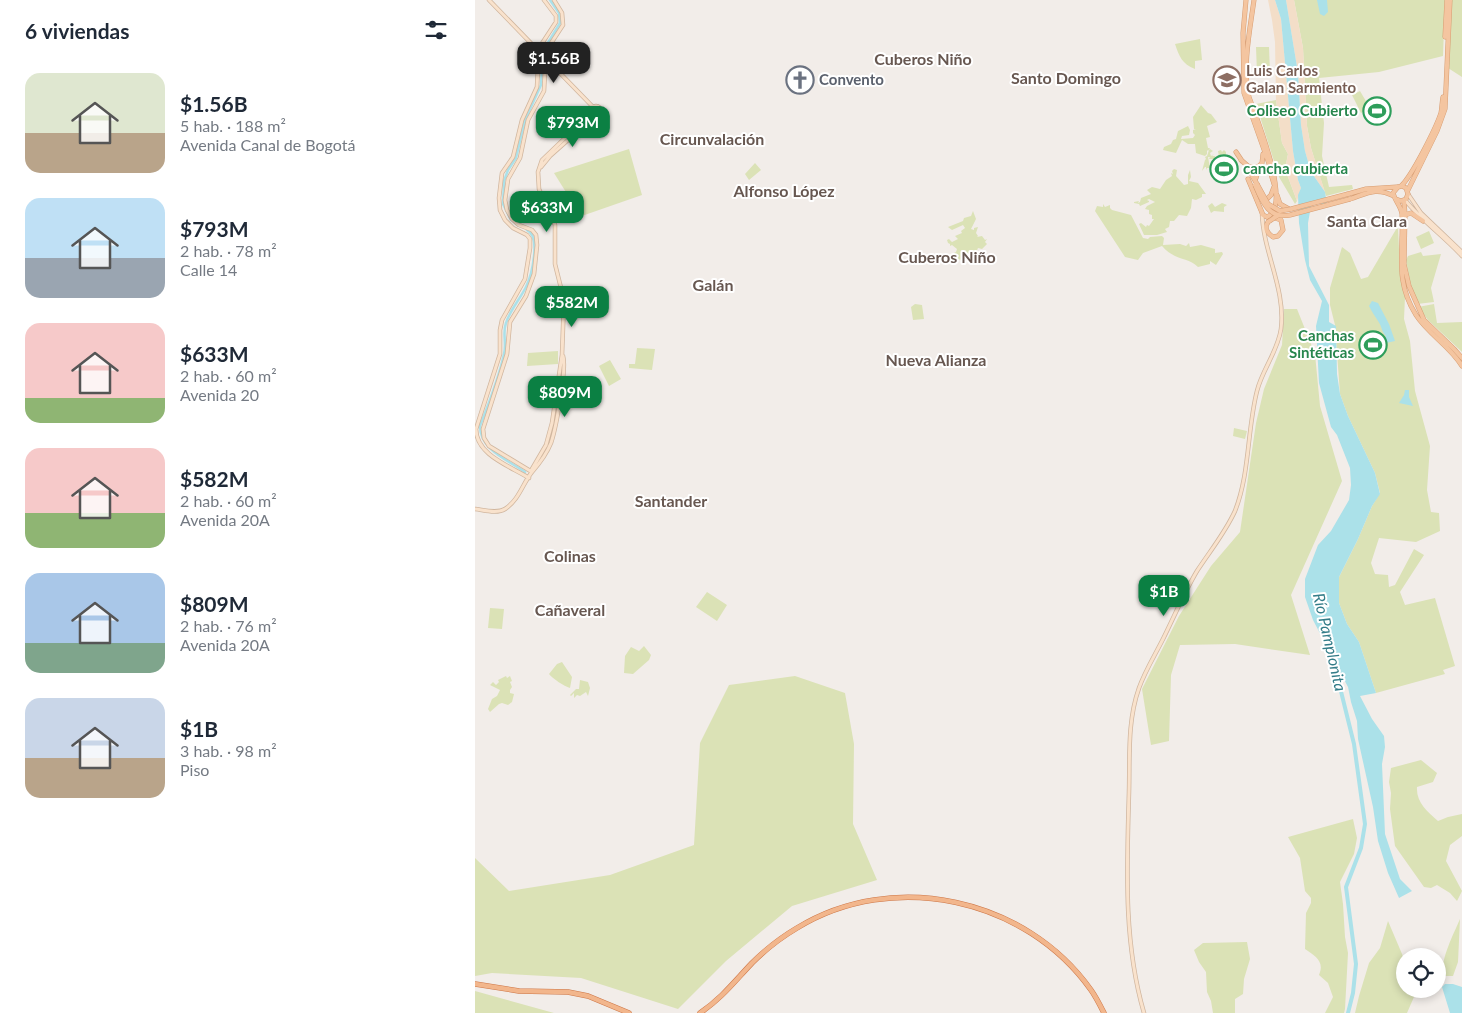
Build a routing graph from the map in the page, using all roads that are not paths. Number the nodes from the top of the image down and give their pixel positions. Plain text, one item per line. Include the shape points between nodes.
1 (489, 0) edge
2 (545, 0) edge
3 (554, 0) edge
4 (1448, 0) edge
5 (1246, 1) edge
6 (1253, 1) edge
7 (1244, 10) junction
8 (1253, 10) junction
9 (539, 51) junction
10 (544, 57) junction
11 (593, 108) junction
12 (591, 113) junction
13 (595, 116) junction
14 (1262, 144) junction
15 (1236, 152) dead end
16 (1242, 162) junction
17 (539, 170) junction
18 (1247, 179) dead end
19 (1407, 180) junction
20 (1256, 183) junction
21 (1275, 184) junction
22 (1411, 184) junction
23 (1399, 186) junction
24 (1408, 192) junction
25 (1395, 197) junction
26 (1266, 200) junction
27 (1404, 200) junction
28 (1275, 202) junction
29 (1291, 209) junction
30 (1262, 212) junction
31 (1282, 215) junction
32 (1405, 215) junction
33 (1268, 217) junction
34 (1423, 221) junction
35 (1403, 225) junction
36 (1263, 231) junction
37 (1462, 252) edge
38 (1462, 256) edge
39 (1402, 261) junction
40 (1462, 358) edge
41 (1462, 366) edge
42 (532, 472) junction
43 (529, 478) junction
44 (475, 509) edge
45 (475, 984) edge
46 (629, 1013) edge
47 (700, 1013) edge
48 (1104, 1013) edge
49 (1144, 1013) edge

1 - 9 main road
2 - 9 main road via 556,22
3 - 10 main road via 563,13 563,23
4 - 19 main road via 1441,111
4 - 22 main road via 1445,109
5 - 6 main road
5 - 7 main road
6 - 8 main road
7 - 8 main road via 1248,6
7 - 14 main road via 1244,92
8 - 21 main road via 1247,91 1267,148
9 - 10 main road
9 - 43 main road via 537,88 522,120 513,157 501,176 499,200 507,222 530,239 527,269 524,283 502,320 500,354 476,429 484,450
10 - 11 main road
10 - 42 main road via 544,91 528,120 519,158 509,175 505,202 509,215 533,231 536,237 534,274 530,288 509,325 508,352 484,425 484,438 490,446
11 - 12 main road
11 - 13 main road via 598,106 601,110
12 - 13 main road
12 - 17 main road via 543,160
13 - 17 main road
14 - 16 main road via 1260,166 1250,168
14 - 21 main road
15 - 16 main road
16 - 20 main road
17 - 42 main road via 539,189 555,225 555,264 564,300 562,355 548,439
18 - 30 main road
19 - 22 main road
19 - 23 main road
20 - 21 main road via 1257,171 1265,169
20 - 29 main road, bridge via 1271,207 1280,211
20 - 31 main road, bridge via 1264,206
21 - 26 main road
21 - 28 main road
21 - 29 main road via 1279,202
22 - 24 main road
23 - 24 main road
23 - 25 main road
23 - 29 main road, bridge via 1366,189
24 - 27 main road
24 - 37 main road via 1421,214
25 - 27 main road
25 - 31 main road, bridge via 1375,190
25 - 35 main road
26 - 28 main road via 1272,198
26 - 30 main road
27 - 32 main road
27 - 34 main road
28 - 33 main road via 1274,212
30 - 33 main road
30 - 36 main road
31 - 33 main road, bridge via 1273,218 1266,226 1267,232 1275,237 1282,234 1283,224 1278,218
32 - 34 main road via 1411,213
32 - 35 main road
33 - 36 main road
34 - 38 main road
35 - 39 main road
36 - 49 main road via 1278,286 1281,326 1256,392 1239,496 1227,527 1187,590 1139,689 1133,710 1129,739 1128,912 1131,956
39 - 40 main road via 1421,316
39 - 41 main road via 1405,289 1417,316 1452,351
42 - 43 main road
43 - 44 main road via 517,497 504,509
45 - 46 highway via 519,992 569,992 588,996
47 - 48 highway via 718,1001 764,952 799,926 842,907 884,898 909,897 972,905 1033,934 1078,974

